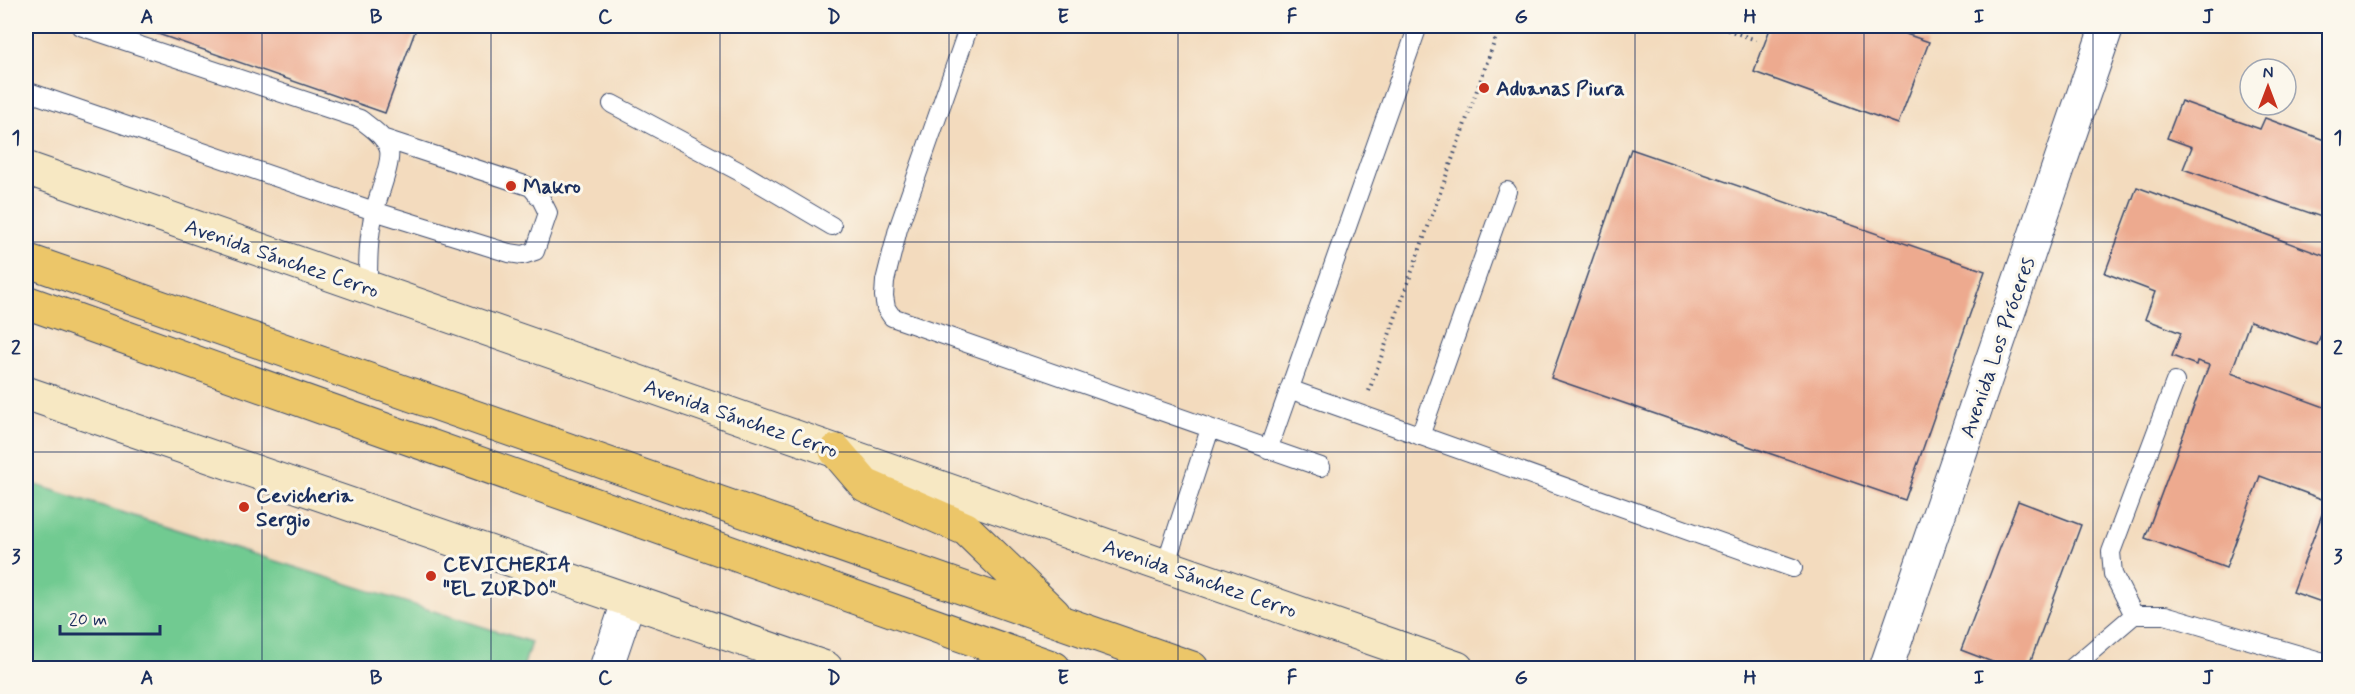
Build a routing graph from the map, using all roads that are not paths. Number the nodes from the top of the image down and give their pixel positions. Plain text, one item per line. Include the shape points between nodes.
1 (80, 26) edge
2 (969, 26) edge
3 (1418, 26) edge
4 (2107, 26) edge
5 (26, 91) edge
6 (612, 104) dead end
7 (382, 138) junction
8 (26, 168) edge
9 (1507, 191) dead end
10 (374, 211) junction
11 (832, 226) dead end
12 (26, 260) edge
13 (368, 288) junction
14 (26, 302) edge
15 (2175, 382) dead end
16 (1288, 389) junction
17 (26, 393) edge
18 (1210, 429) junction
19 (1420, 436) junction
20 (1268, 450) junction
21 (836, 451) junction
22 (1321, 467) dead end
23 (1165, 566) junction
24 (1793, 568) dead end
25 (629, 600) junction
26 (2134, 615) junction
27 (1061, 622) junction
28 (2330, 662) edge
29 (606, 669) edge
30 (826, 669) edge
31 (1054, 669) edge
32 (1192, 669) edge
33 (1456, 669) edge
34 (1886, 669) edge
35 (2072, 669) edge

1 - 7 lane via 360,119
2 - 18 lane via 898,229 885,281 886,308 892,317
3 - 16 lane
4 - 34 street, Avenida Los Próceres
5 - 10 lane
6 - 11 lane
7 - 10 lane via 389,150
7 - 10 lane via 531,187 548,213 535,251 523,255
8 - 13 main road, Avenida Sánchez Cerro
9 - 19 lane
10 - 13 lane
12 - 27 highway
13 - 21 main road, Avenida Sánchez Cerro
14 - 31 highway
15 - 26 lane via 2111,552 2114,574
16 - 19 lane
16 - 20 lane
17 - 25 main road
18 - 20 lane
18 - 23 lane
19 - 24 lane
20 - 22 lane
21 - 23 main road, Avenida Sánchez Cerro
21 - 27 highway via 865,485 966,529
23 - 33 main road, Avenida Sánchez Cerro
25 - 29 street
25 - 30 main road
26 - 28 lane via 2165,615
26 - 35 lane
27 - 32 highway

